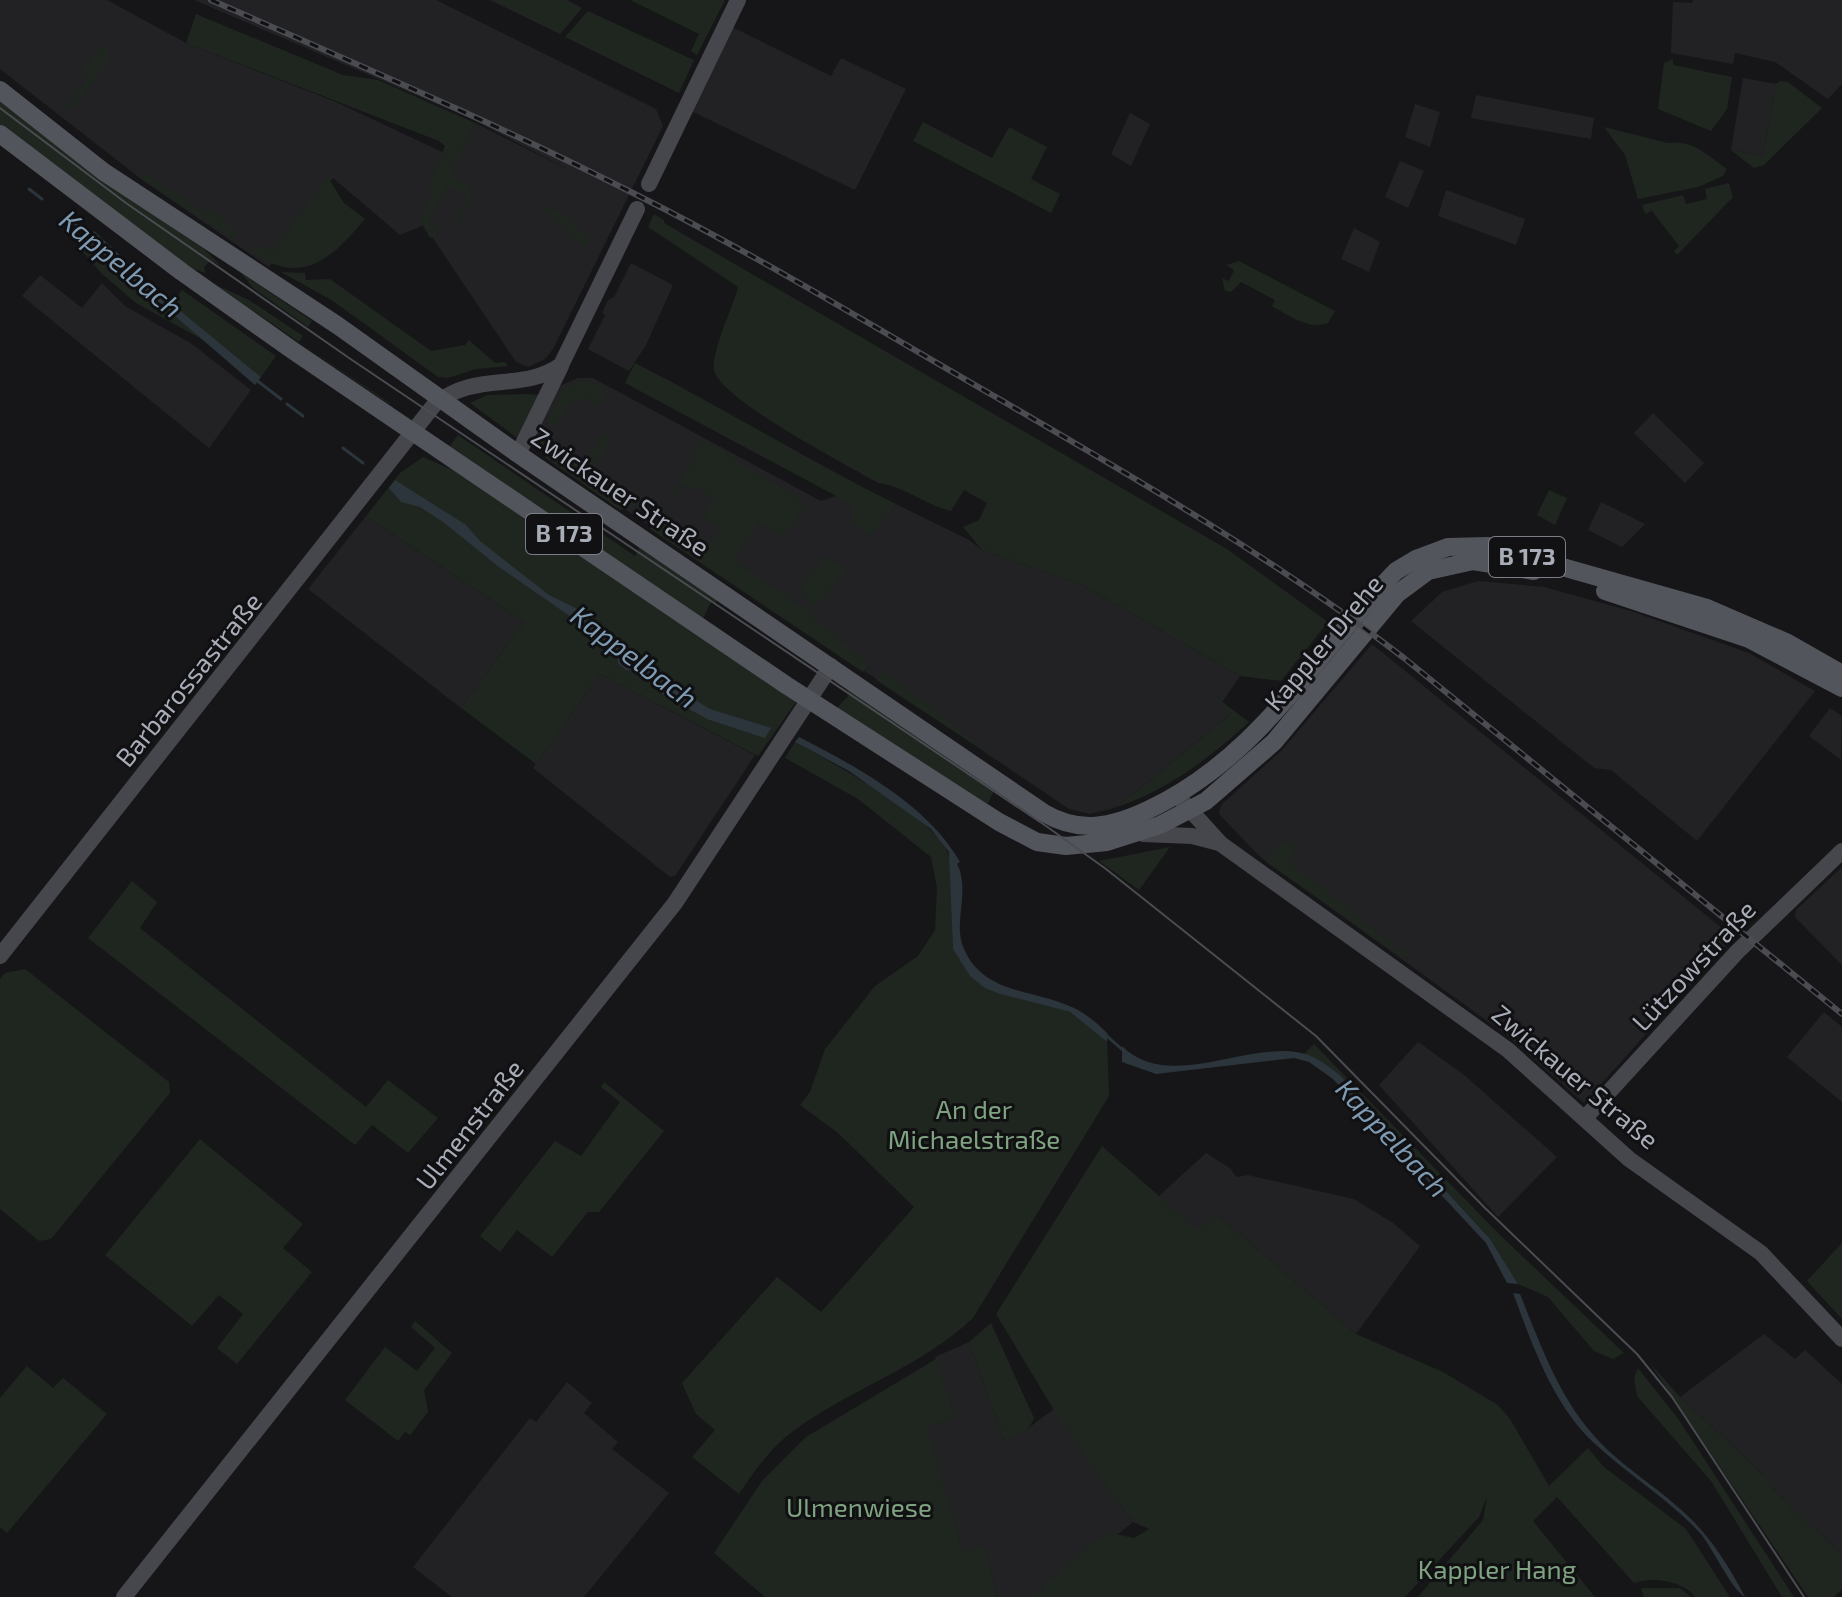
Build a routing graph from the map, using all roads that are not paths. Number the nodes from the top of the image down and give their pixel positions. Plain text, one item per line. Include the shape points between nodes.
1 (738, 0) edge
2 (0, 90) edge
3 (0, 134) edge
4 (649, 184) dead end
5 (637, 209) dead end
6 (561, 365) junction
7 (441, 399) junction
8 (413, 431) junction
9 (518, 454) junction
10 (831, 666) junction
11 (1842, 674) edge
12 (1842, 688) edge
13 (808, 700) junction
14 (1177, 794) junction
15 (1189, 811) junction
16 (1136, 834) junction
17 (1221, 844) junction
18 (1842, 851) edge
19 (0, 956) edge
20 (1585, 1118) junction
21 (1842, 1339) edge
22 (124, 1597) edge

1 - 4 street
2 - 7 main road, Zwickauer Straße / B 173 via 104,172
3 - 8 main road, Zwickauer Straße / B 173 via 193,280
5 - 6 street
6 - 7 street via 531,379 464,387
6 - 9 street
7 - 8 street, Barbarossastraße
7 - 9 main road, Zwickauer Straße / B 173
8 - 13 main road, Zwickauer Straße / B 173
8 - 19 street, Barbarossastraße
9 - 10 main road, Zwickauer Straße / B 173
10 - 13 street, Ulmenstraße
10 - 14 main road, Zwickauer Straße / B 173 via 1062,822 1082,827 1118,824
11 - 14 main road, Kappler Drehe / B 173 via 1788,643 1707,608 1514,553 1462,545 1429,553 1396,571 1267,724 1221,765
12 - 15 main road, Kappler Drehe / B 173 via 1762,645 1702,621 1516,566 1461,561 1428,571 1403,588 1274,742
13 - 16 main road, Zwickauer Straße / B 173 via 1037,842 1073,845
13 - 22 street, Ulmenstraße via 675,903
14 - 15 street, Zwickauer Straße
15 - 16 main road, Kappler Drehe / B 173
15 - 17 street, Zwickauer Straße
16 - 17 street, Zwickauer Straße via 1192,836
17 - 20 street, Zwickauer Straße via 1508,1050
18 - 20 street, Lützowstraße via 1737,952
20 - 21 street, Zwickauer Straße via 1629,1159 1761,1253

